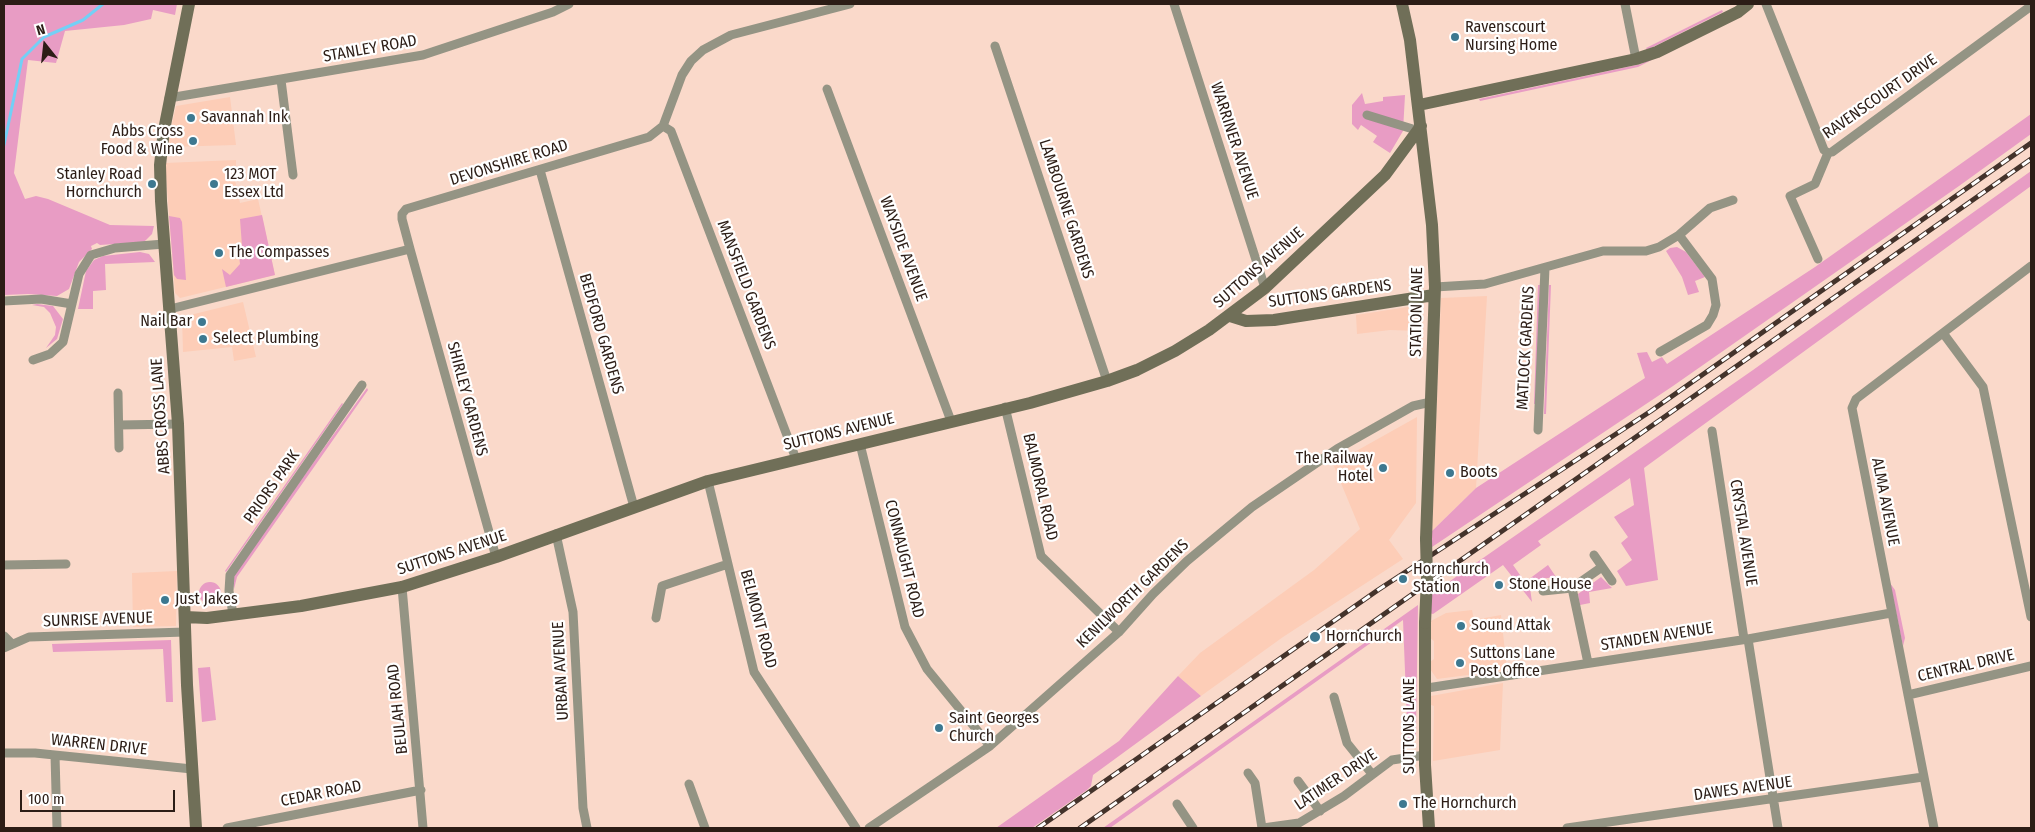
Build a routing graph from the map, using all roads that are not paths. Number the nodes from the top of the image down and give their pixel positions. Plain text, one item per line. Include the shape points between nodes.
1 (189, 4) edge
2 (569, 4) edge
3 (850, 4) edge
4 (1174, 4) edge
5 (1402, 4) edge
6 (1624, 4) edge
7 (1748, 4) edge
8 (1766, 4) edge
9 (2031, 6) edge
10 (995, 46) dead end
11 (1636, 59) junction
12 (281, 80) junction
13 (827, 89) dead end
14 (169, 98) junction
15 (1419, 105) junction
16 (1367, 115) dead end
17 (663, 126) junction
18 (1419, 128) junction
19 (1828, 153) junction
20 (540, 170) junction
21 (293, 174) dead end
22 (1734, 200) dead end
23 (1679, 235) junction
24 (164, 244) junction
25 (410, 249) junction
26 (1818, 259) dead end
27 (2031, 266) edge
28 (1545, 268) junction
29 (1265, 288) junction
30 (1434, 291) junction
31 (4, 301) edge
32 (72, 304) junction
33 (170, 309) junction
34 (1230, 316) junction
35 (1943, 333) junction
36 (1660, 352) dead end
37 (33, 360) dead end
38 (1107, 381) junction
39 (362, 385) dead end
40 (118, 393) dead end
41 (1430, 402) junction
42 (1005, 407) junction
43 (951, 421) junction
44 (178, 424) junction
45 (119, 425) junction
46 (1538, 430) dead end
47 (1712, 431) dead end
48 (860, 444) junction
49 (119, 448) dead end
50 (796, 459) junction
51 (708, 481) junction
52 (634, 506) junction
53 (556, 534) junction
54 (1594, 555) dead end
55 (496, 557) junction
56 (66, 564) dead end
57 (728, 564) junction
58 (4, 565) edge
59 (1602, 567) junction
60 (1612, 581) dead end
61 (402, 587) junction
62 (1572, 588) junction
63 (1543, 591) dead end
64 (1891, 613) junction
65 (234, 614) junction
66 (185, 617) junction
67 (2031, 617) edge
68 (656, 618) dead end
69 (1425, 623) joint
70 (185, 632) junction
71 (1119, 632) junction
72 (4, 636) edge
73 (1746, 639) junction
74 (8, 646) edge
75 (1588, 663) junction
76 (2031, 666) edge
77 (1427, 688) junction
78 (1908, 695) junction
79 (1334, 697) dead end
80 (990, 746) junction
81 (4, 753) edge
82 (54, 755) junction
83 (1425, 756) junction
84 (192, 770) junction
85 (1248, 773) dead end
86 (1372, 774) junction
87 (1923, 777) junction
88 (1298, 781) dead end
89 (689, 784) dead end
90 (421, 790) junction
91 (1773, 800) junction
92 (1178, 804) dead end
93 (1320, 812) junction
94 (57, 828) edge
95 (196, 828) edge
96 (228, 828) edge
97 (423, 828) edge
98 (587, 828) edge
99 (705, 828) edge
100 (856, 828) edge
101 (870, 828) edge
102 (1193, 828) edge
103 (1262, 828) edge
104 (1283, 828) edge
105 (1429, 828) edge
106 (1567, 828) edge
107 (1778, 828) edge
108 (1934, 828) edge

1 - 14 street, ABBS CROSS LANE
2 - 12 street, STANLEY ROAD via 423,55
3 - 17 street via 731,35 703,50 682,76
4 - 29 street, WARRINER AVENUE
5 - 15 street, STATION LANE
6 - 11 street
7 - 11 street via 1738,12
8 - 19 street, RAVENSCOURT DRIVE via 1824,150
9 - 19 street, RAVENSCOURT DRIVE
10 - 38 street, LAMBOURNE GARDENS
11 - 15 street
12 - 14 street, STANLEY ROAD
12 - 21 street
13 - 43 street, WAYSIDE AVENUE
14 - 24 street, ABBS CROSS LANE via 160,165
15 - 18 street, STATION LANE
16 - 18 street
17 - 20 street, DEVONSHIRE ROAD via 649,136
17 - 50 street, MANSFIELD GARDENS via 671,131
18 - 29 street, SUTTONS AVENUE via 1384,175
18 - 30 street, STATION LANE via 1432,226
19 - 26 street via 1815,184 1790,196
20 - 25 street, DEVONSHIRE ROAD via 406,210 402,219
20 - 52 street, BEDFORD GARDENS
22 - 23 street via 1710,208
23 - 28 street via 1646,251 1603,251
23 - 36 street via 1712,279 1716,305 1707,325
24 - 32 street via 115,248 91,255 82,267
24 - 33 street, ABBS CROSS LANE
25 - 33 street
25 - 55 street, SHIRLEY GARDENS
27 - 35 street, ALMA AVENUE
28 - 30 street via 1485,284
28 - 46 street, MATLOCK GARDENS
29 - 34 street, SUTTONS AVENUE
30 - 34 street, SUTTONS GARDENS via 1274,320 1246,321
30 - 41 street, STATION LANE
31 - 32 street via 33,299
32 - 37 street via 63,342 50,354
33 - 44 street, ABBS CROSS LANE
34 - 38 street, SUTTONS AVENUE via 1175,351
35 - 64 street, ALMA AVENUE via 1856,399 1852,408
35 - 67 street via 1983,387
38 - 42 street, SUTTONS AVENUE
39 - 65 street, PRIORS PARK via 230,575 229,591
40 - 45 street
41 - 69 street, STATION LANE, bridge
41 - 71 street, KENILWORTH GARDENS via 1413,406 1337,449 1252,507 1169,579
42 - 43 street, SUTTONS AVENUE
42 - 71 street, BALMORAL ROAD via 1040,556
43 - 48 street, SUTTONS AVENUE
44 - 45 street
44 - 66 street, ABBS CROSS LANE
45 - 49 street
47 - 73 street, CRYSTAL AVENUE
48 - 50 street, SUTTONS AVENUE
48 - 80 street, CONNAUGHT ROAD via 905,627 938,683
50 - 51 street, SUTTONS AVENUE
51 - 52 street, SUTTONS AVENUE
51 - 57 street, BELMONT ROAD
52 - 53 street, SUTTONS AVENUE
53 - 55 street, SUTTONS AVENUE
53 - 98 street, URBAN AVENUE via 573,612 583,808
54 - 59 street
55 - 61 street, SUTTONS AVENUE
56 - 58 street
57 - 68 street via 662,586
57 - 100 street, BELMONT ROAD via 754,672
59 - 60 street
59 - 62 street
61 - 65 street, SUTTONS AVENUE
61 - 90 street, BEULAH ROAD
62 - 63 street
62 - 75 street
64 - 73 street, STANDEN AVENUE
64 - 78 street, ALMA AVENUE
65 - 66 street, SUTTONS AVENUE
66 - 70 street, ABBS CROSS LANE
69 - 77 street, SUTTONS LANE
70 - 74 street, SUNRISE AVENUE via 29,637
70 - 84 street, ABBS CROSS LANE
71 - 80 street, KENILWORTH GARDENS
72 - 74 street, SUNRISE AVENUE
73 - 75 street, STANDEN AVENUE
73 - 91 street, CRYSTAL AVENUE
75 - 77 street, STANDEN AVENUE
76 - 78 street, CENTRAL DRIVE
77 - 83 street, SUTTONS LANE
78 - 87 street, ALMA AVENUE
79 - 86 street via 1347,743
80 - 101 street, KENILWORTH GARDENS
81 - 82 street, WARREN DRIVE
82 - 84 street, WARREN DRIVE
82 - 94 street
83 - 86 street, LATIMER DRIVE via 1395,759
83 - 105 street, SUTTONS LANE
84 - 95 street, ABBS CROSS LANE
85 - 103 street, LATIMER DRIVE via 1255,782
86 - 93 street, LATIMER DRIVE
87 - 91 street, DAWES AVENUE
87 - 108 street, ALMA AVENUE
88 - 93 street
89 - 99 street
90 - 96 street, CEDAR ROAD
90 - 97 street, BEULAH ROAD
91 - 106 street, DAWES AVENUE
91 - 107 street, CRYSTAL AVENUE
92 - 102 street
93 - 104 street, LATIMER DRIVE
103 - 104 street, LATIMER DRIVE

